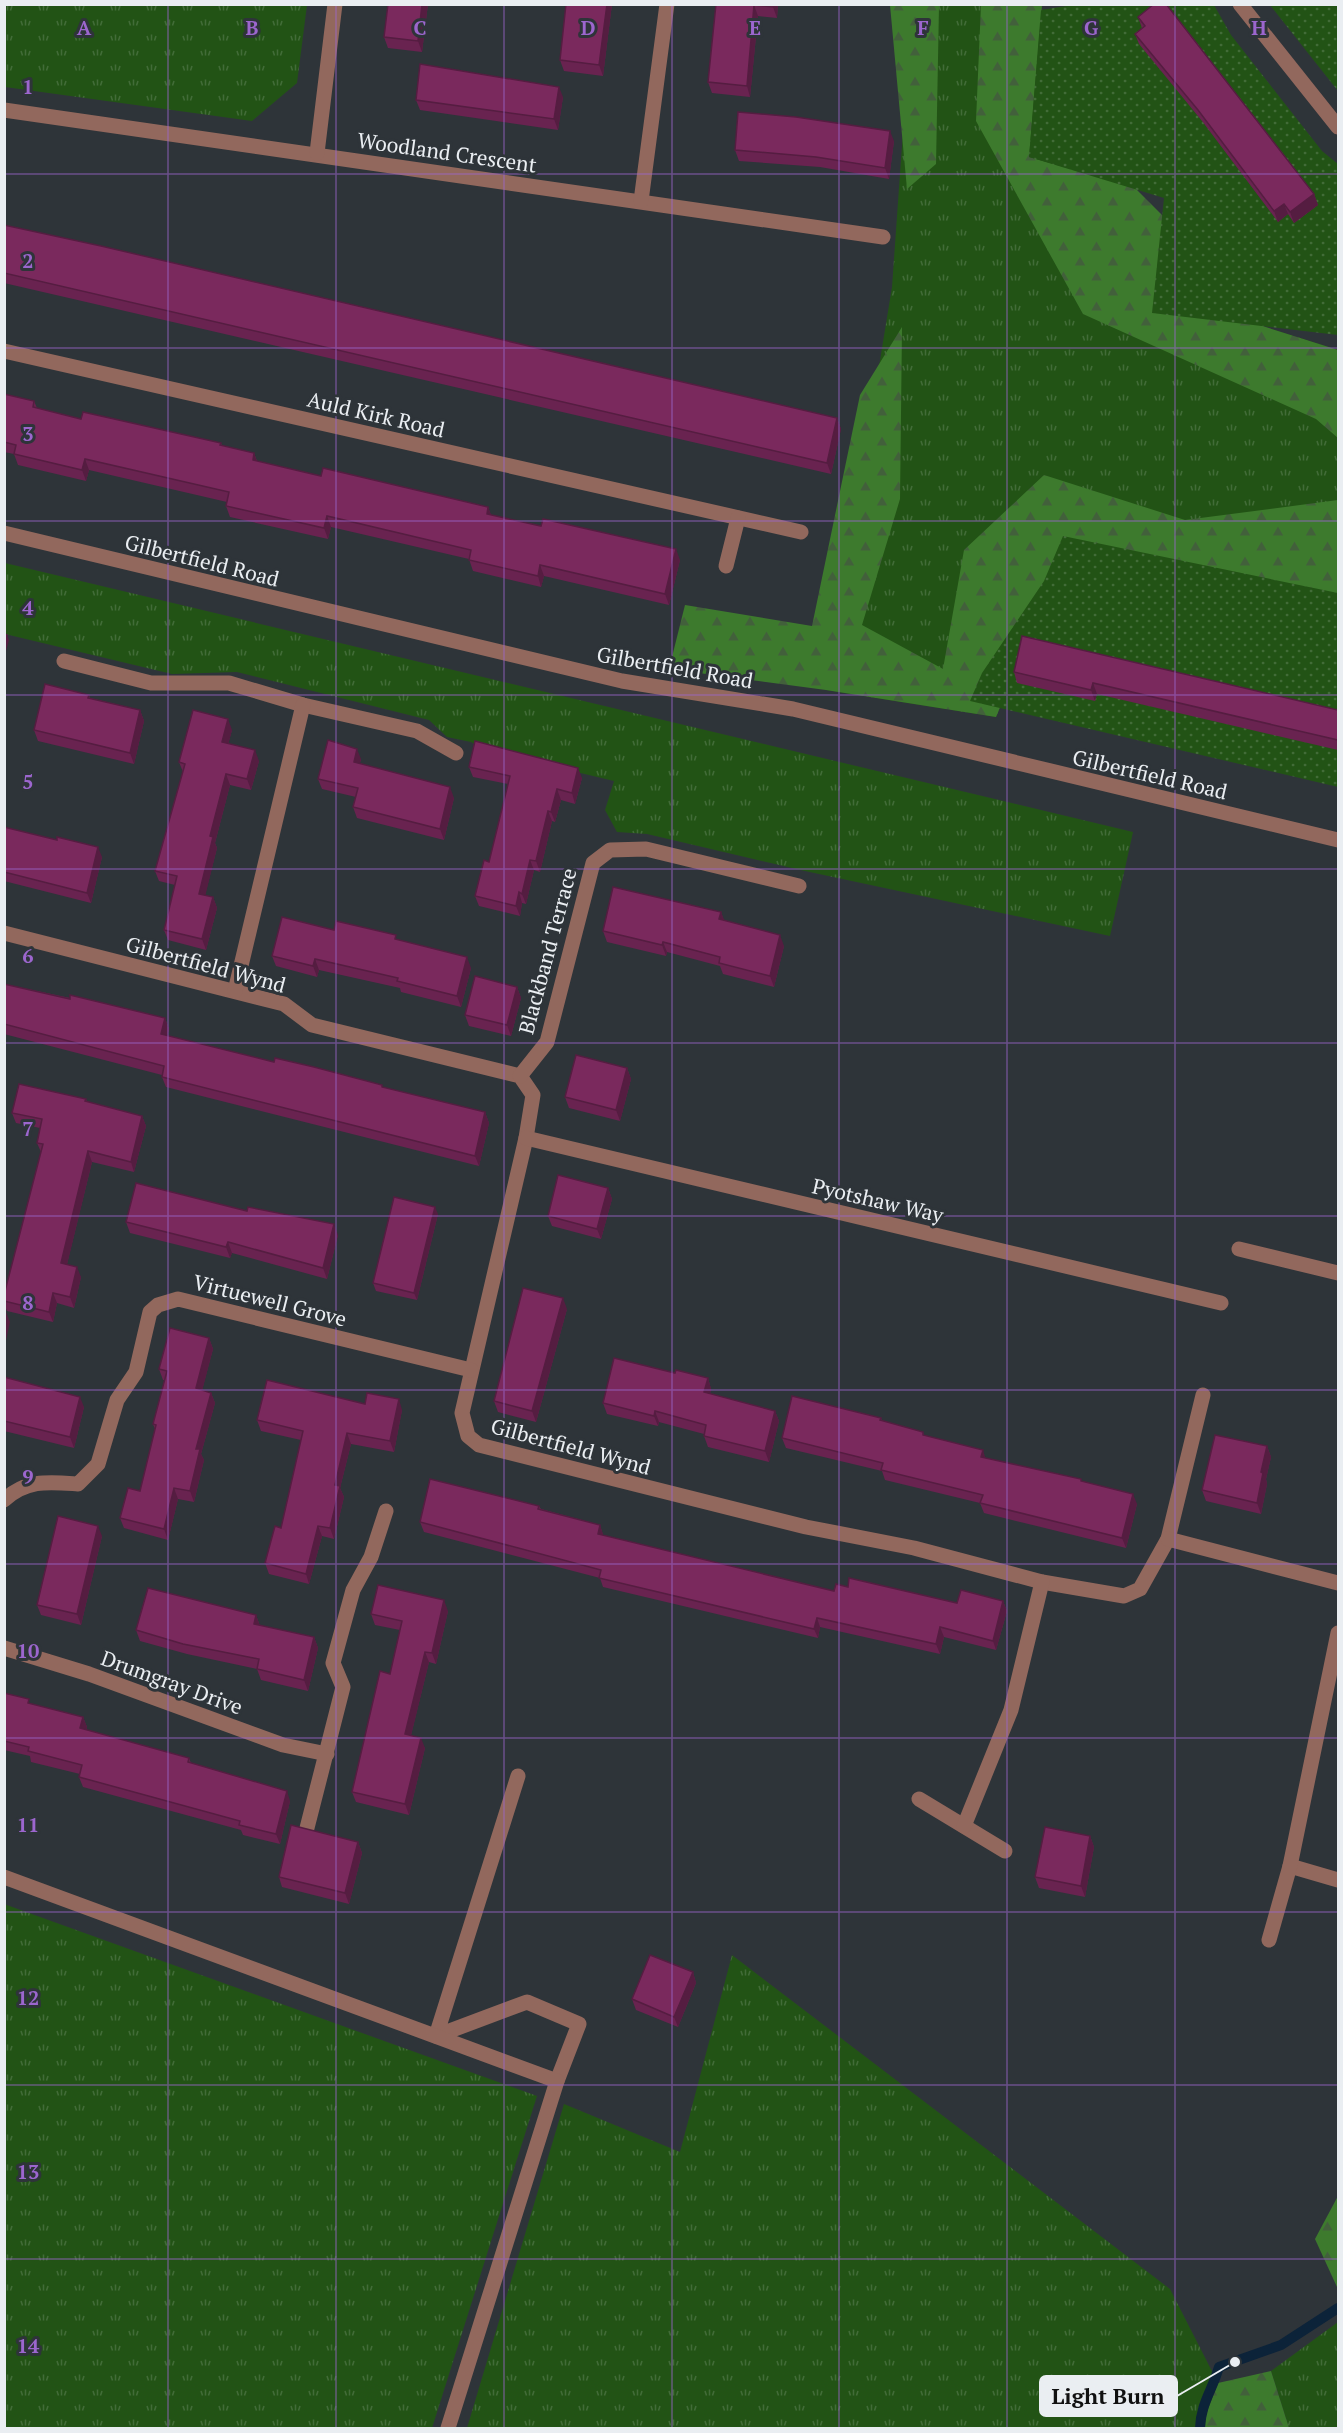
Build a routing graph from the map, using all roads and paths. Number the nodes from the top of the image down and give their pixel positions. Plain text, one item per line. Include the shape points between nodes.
1 (336, 4) edge
2 (667, 4) edge
3 (1240, 4) edge
4 (4, 110) edge
5 (1338, 127) edge
6 (317, 153) junction
7 (641, 201) junction
8 (883, 237) dead end
9 (4, 351) edge
10 (738, 518) junction
11 (801, 532) dead end
12 (4, 533) edge
13 (726, 567) dead end
14 (64, 661) dead end
15 (303, 705) junction
16 (456, 753) dead end
17 (1338, 840) edge
18 (799, 886) dead end
19 (4, 933) edge
20 (235, 991) junction
21 (520, 1076) junction
22 (526, 1138) junction
23 (1239, 1249) dead end
24 (1338, 1273) edge
25 (1221, 1303) dead end
26 (471, 1370) junction
27 (1203, 1395) dead end
28 (4, 1500) edge
29 (386, 1511) dead end
30 (1168, 1539) junction
31 (1042, 1582) junction
32 (1338, 1583) edge
33 (1338, 1634) edge
34 (4, 1648) edge
35 (327, 1754) junction
36 (518, 1776) dead end
37 (919, 1798) dead end
38 (964, 1826) junction
39 (307, 1828) edge
40 (1005, 1851) dead end
41 (1290, 1866) junction
42 (4, 1877) edge
43 (1338, 1880) edge
44 (1269, 1940) dead end
45 (436, 2036) junction
46 (557, 2081) junction
47 (448, 2428) edge

1 - 6 street
2 - 7 street
3 - 5 street
4 - 6 street, Woodland Crescent
6 - 7 street, Woodland Crescent
7 - 8 street, Woodland Crescent
9 - 10 street, Auld Kirk Road
10 - 11 street, Auld Kirk Road
10 - 13 street
12 - 17 street, Gilbertfield Road via 622,681 794,709
14 - 15 street via 150,682 229,682
15 - 16 street via 417,731
15 - 20 street
18 - 21 street, Blackband Terrace via 645,849 610,850 593,863 547,1042
19 - 20 street, Gilbertfield Wynd
20 - 21 street, Gilbertfield Wynd via 284,1004 312,1025
21 - 22 street, Gilbertfield Wynd via 533,1095
22 - 25 street, Pyotshaw Way
22 - 26 street, Gilbertfield Wynd
23 - 24 street
26 - 28 street, Virtuewell Grove via 177,1299 168,1300 150,1312 136,1372 117,1400 98,1464 78,1484 37,1481 16,1488
26 - 31 street, Gilbertfield Wynd via 463,1423 468,1436 479,1445
27 - 30 street, Gilbertfield Wynd
29 - 35 street via 371,1557 353,1590 333,1663 343,1687
30 - 31 street, Gilbertfield Wynd via 1140,1589 1124,1596
30 - 32 street
31 - 38 street via 1011,1710
33 - 41 street
34 - 35 street, Drumgray Drive via 89,1674 283,1745
35 - 39 street
36 - 45 street
37 - 38 street
38 - 40 street
41 - 43 street
41 - 44 street
42 - 45 street
45 - 46 street
45 - 46 street via 527,2002 579,2024
46 - 47 street

